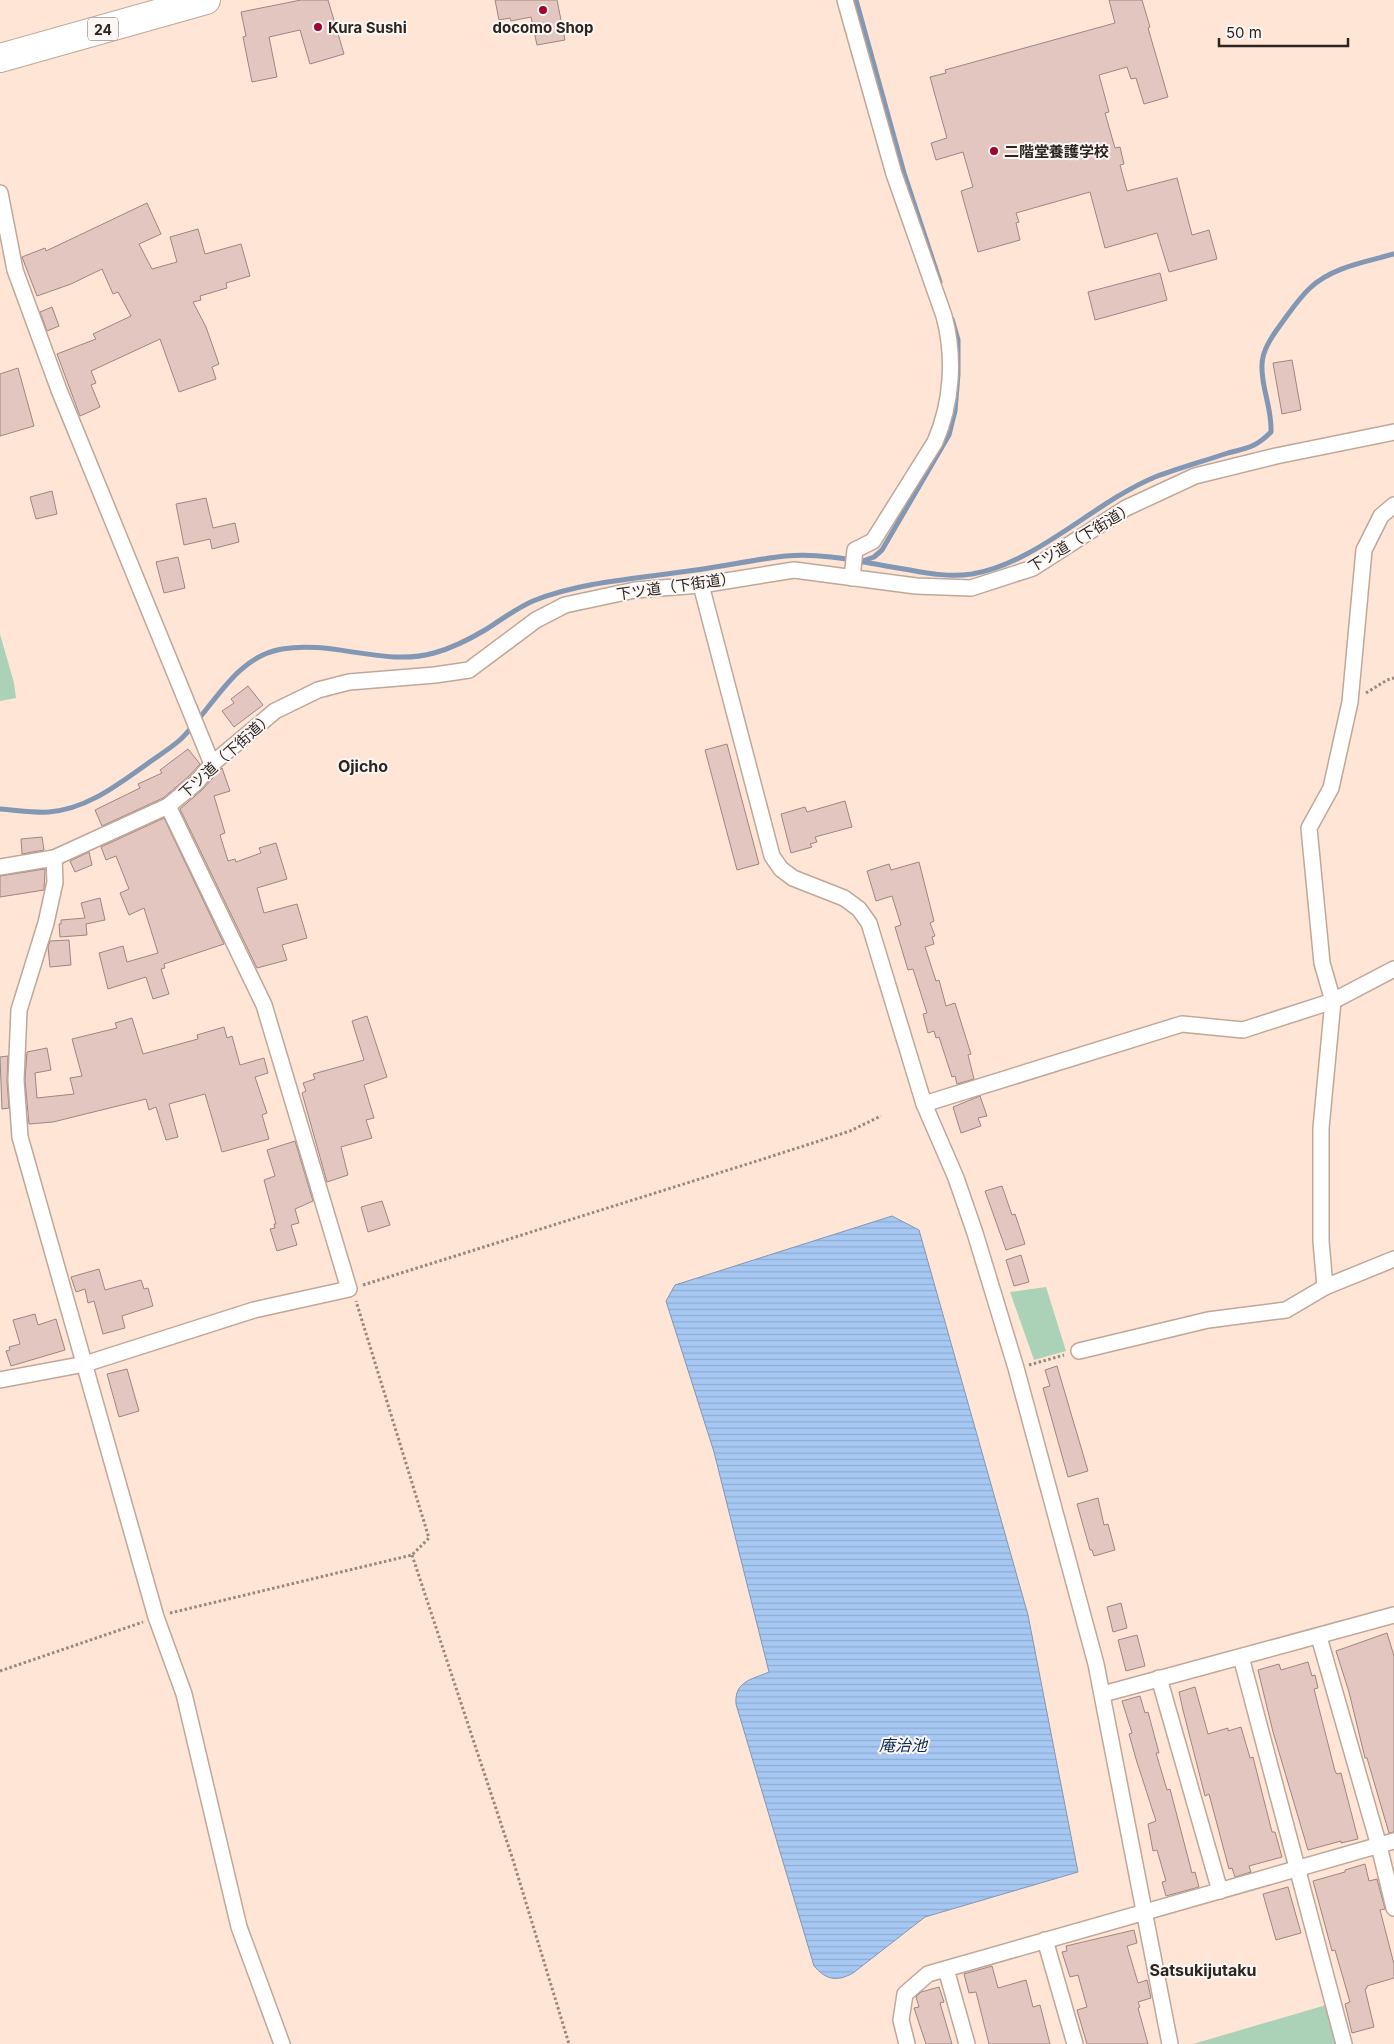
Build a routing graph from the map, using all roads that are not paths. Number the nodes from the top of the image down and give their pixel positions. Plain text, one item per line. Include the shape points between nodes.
1 (206, 0) edge
2 (845, 0) edge
3 (0, 58) edge
4 (0, 193) edge
5 (1394, 432) edge
6 (1394, 505) edge
7 (852, 578) junction
8 (701, 585) junction
9 (212, 764) junction
10 (168, 806) junction
11 (54, 858) junction
12 (0, 867) edge
13 (1394, 969) edge
14 (1333, 1001) junction
15 (924, 1104) junction
16 (1394, 1260) edge
17 (1324, 1287) junction
18 (1079, 1351) road end
19 (85, 1364) junction
20 (0, 1380) edge
21 (1394, 1615) edge
22 (1319, 1637) junction
23 (1241, 1657) junction
24 (1159, 1678) junction
25 (1103, 1694) junction
26 (1394, 1841) edge
27 (1379, 1846) junction
28 (1298, 1868) junction
29 (1220, 1891) junction
30 (1394, 1908) edge
31 (1145, 1912) junction
32 (1045, 1940) junction
33 (946, 1969) junction
34 (282, 2044) edge
35 (907, 2044) edge
36 (967, 2044) edge
37 (1075, 2044) edge
38 (1170, 2044) edge
39 (1344, 2044) edge

1 - 3 highway, 24
2 - 7 street via 894,174 944,316 951,352 948,405 943,425 876,537 867,546 855,550
4 - 9 street via 15,270 59,390
5 - 7 street, 下ツ道（下街道） via 1196,476 1126,508 1033,568 971,588 916,586
6 - 14 street via 1381,516 1364,550 1350,702 1331,788 1309,828 1322,963
7 - 8 street, 下ツ道（下街道） via 794,570
8 - 9 street, 下ツ道（下街道） via 635,590 565,605 536,620 468,670 349,682 318,690 275,710
8 - 15 street via 772,856 793,878 844,898 859,909 869,923
9 - 10 street, 下ツ道（下街道） via 196,783
10 - 11 street, 下ツ道（下街道）
10 - 19 street via 264,1005 349,1289 254,1310
11 - 12 street, 下ツ道（下街道）
11 - 19 street via 55,882 46,923 19,1010 16,1080 20,1137
13 - 14 street
14 - 15 street via 1243,1030 1182,1024
14 - 17 street via 1321,1128
15 - 25 street via 967,1206 1016,1368
16 - 17 street
17 - 18 street via 1286,1310 1208,1320
19 - 20 street
19 - 34 street via 156,1617 184,1694 239,1927
21 - 22 street
22 - 23 street
22 - 27 street
23 - 24 street
23 - 28 street
24 - 25 street
24 - 29 street
25 - 31 street
26 - 27 street
27 - 28 street
27 - 30 street
28 - 29 street
28 - 39 street
29 - 31 street
31 - 32 street
31 - 38 street
32 - 33 street
32 - 37 street
33 - 35 street via 928,1974 905,1994 901,2020
33 - 36 street

